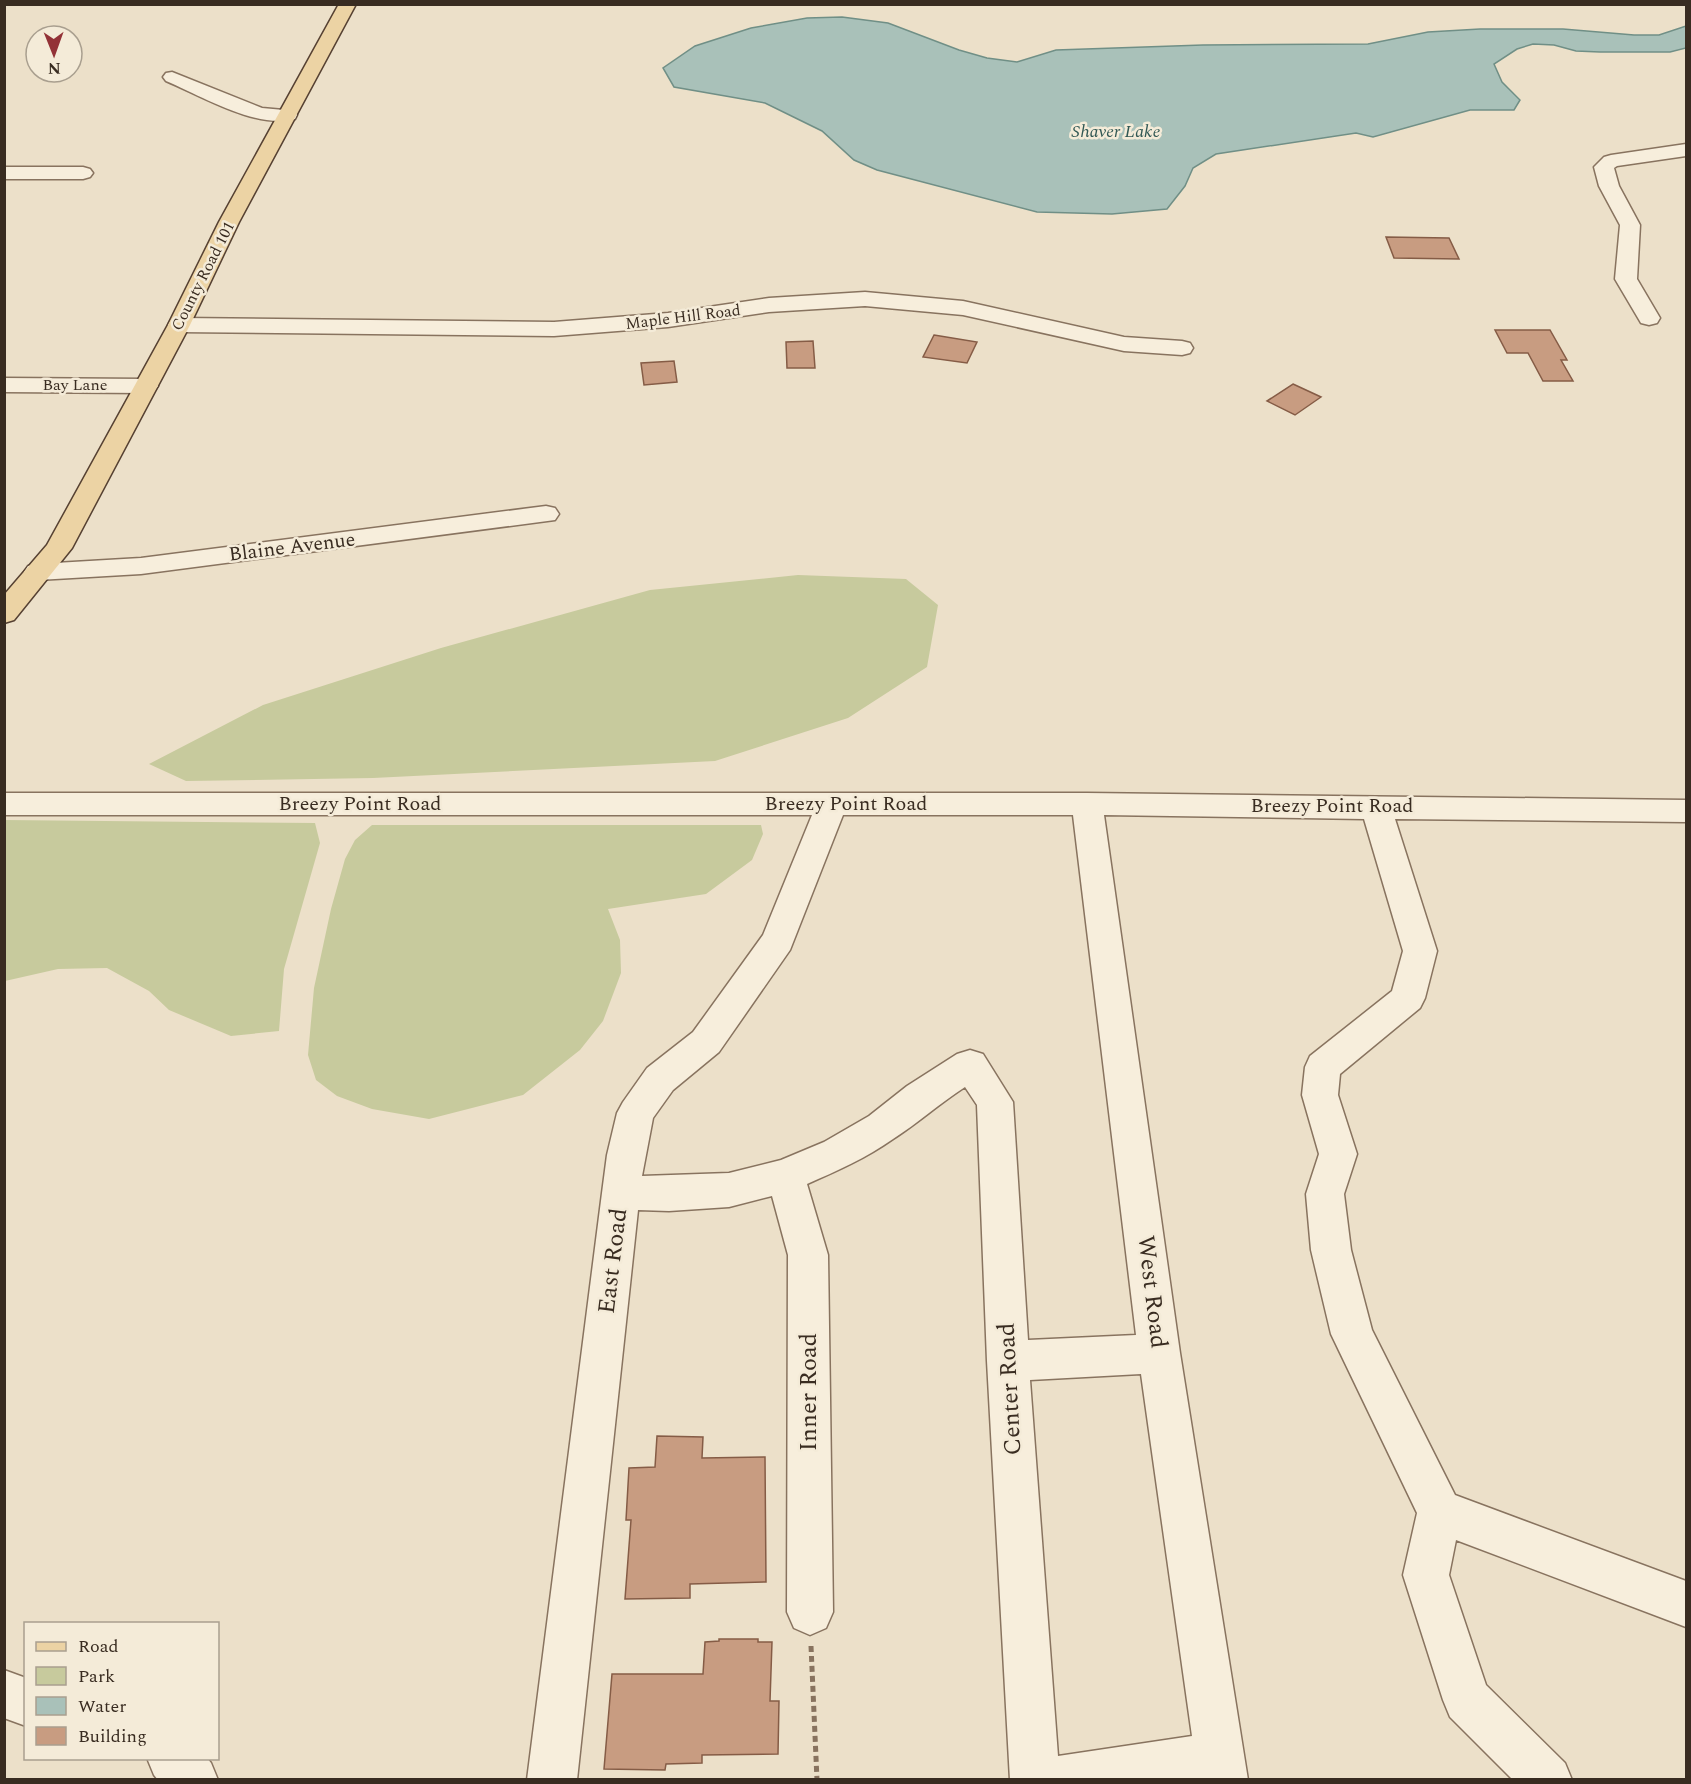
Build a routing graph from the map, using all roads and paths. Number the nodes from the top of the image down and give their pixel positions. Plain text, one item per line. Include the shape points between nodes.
1 (348, 4) edge
2 (172, 77) dead end
3 (288, 115) junction
4 (1686, 150) edge
5 (4, 172) edge
6 (83, 173) dead end
7 (1649, 318) dead end
8 (179, 325) junction
9 (1182, 348) dead end
10 (4, 385) edge
11 (146, 386) junction
12 (546, 514) dead end
13 (50, 564) junction
14 (4, 614) edge
15 (4, 636) edge
16 (4, 804) edge
17 (832, 804) junction
18 (1087, 804) junction
19 (1376, 807) junction
20 (1686, 811) edge
21 (785, 1176) junction
22 (621, 1193) junction
23 (1160, 1353) junction
24 (1008, 1361) junction
25 (1440, 1512) junction
26 (1686, 1604) edge
27 (810, 1612) joint
28 (4, 1694) edge
29 (24, 1701) edge
30 (173, 1760) edge
31 (1220, 1768) edge
32 (194, 1779) edge
33 (552, 1779) edge
34 (817, 1779) edge
35 (1035, 1779) edge
36 (1059, 1779) edge
37 (1548, 1779) edge

1 - 3 main road, County Road 101
2 - 3 street via 260,114
3 - 8 main road, County Road 101
4 - 7 street via 1611,161 1604,166 1609,186 1630,225 1626,279
5 - 6 street
8 - 9 street, Maple Hill Road via 554,329 668,320 769,305 865,299 963,308 1124,344
8 - 11 main road, County Road 101
10 - 11 street, Bay Lane
11 - 13 main road, County Road 101
12 - 13 street, Blaine Avenue via 141,566
13 - 14 main road, County Road 101
13 - 15 main road, County Road 101 via 48,588 27,616
16 - 17 street, Breezy Point Road
17 - 18 street, Breezy Point Road
17 - 22 street, East Road via 778,942 706,1042 660,1079 636,1113
18 - 19 street, Breezy Point Road
18 - 23 street, West Road
19 - 20 street, Breezy Point Road
19 - 25 street via 1420,951 1408,998 1323,1067 1320,1095 1338,1154 1325,1194 1331,1250 1352,1334
21 - 22 street via 729,1190
21 - 24 street, Center Road via 846,1149 970,1065 995,1102
21 - 27 street, Inner Road via 808,1255
22 - 33 street, East Road
23 - 24 street
23 - 31 street, West Road
24 - 35 street, Center Road
25 - 26 street
25 - 37 street via 1426,1575 1467,1700
27 - 34 path
28 - 29 street
30 - 32 street
31 - 36 street

